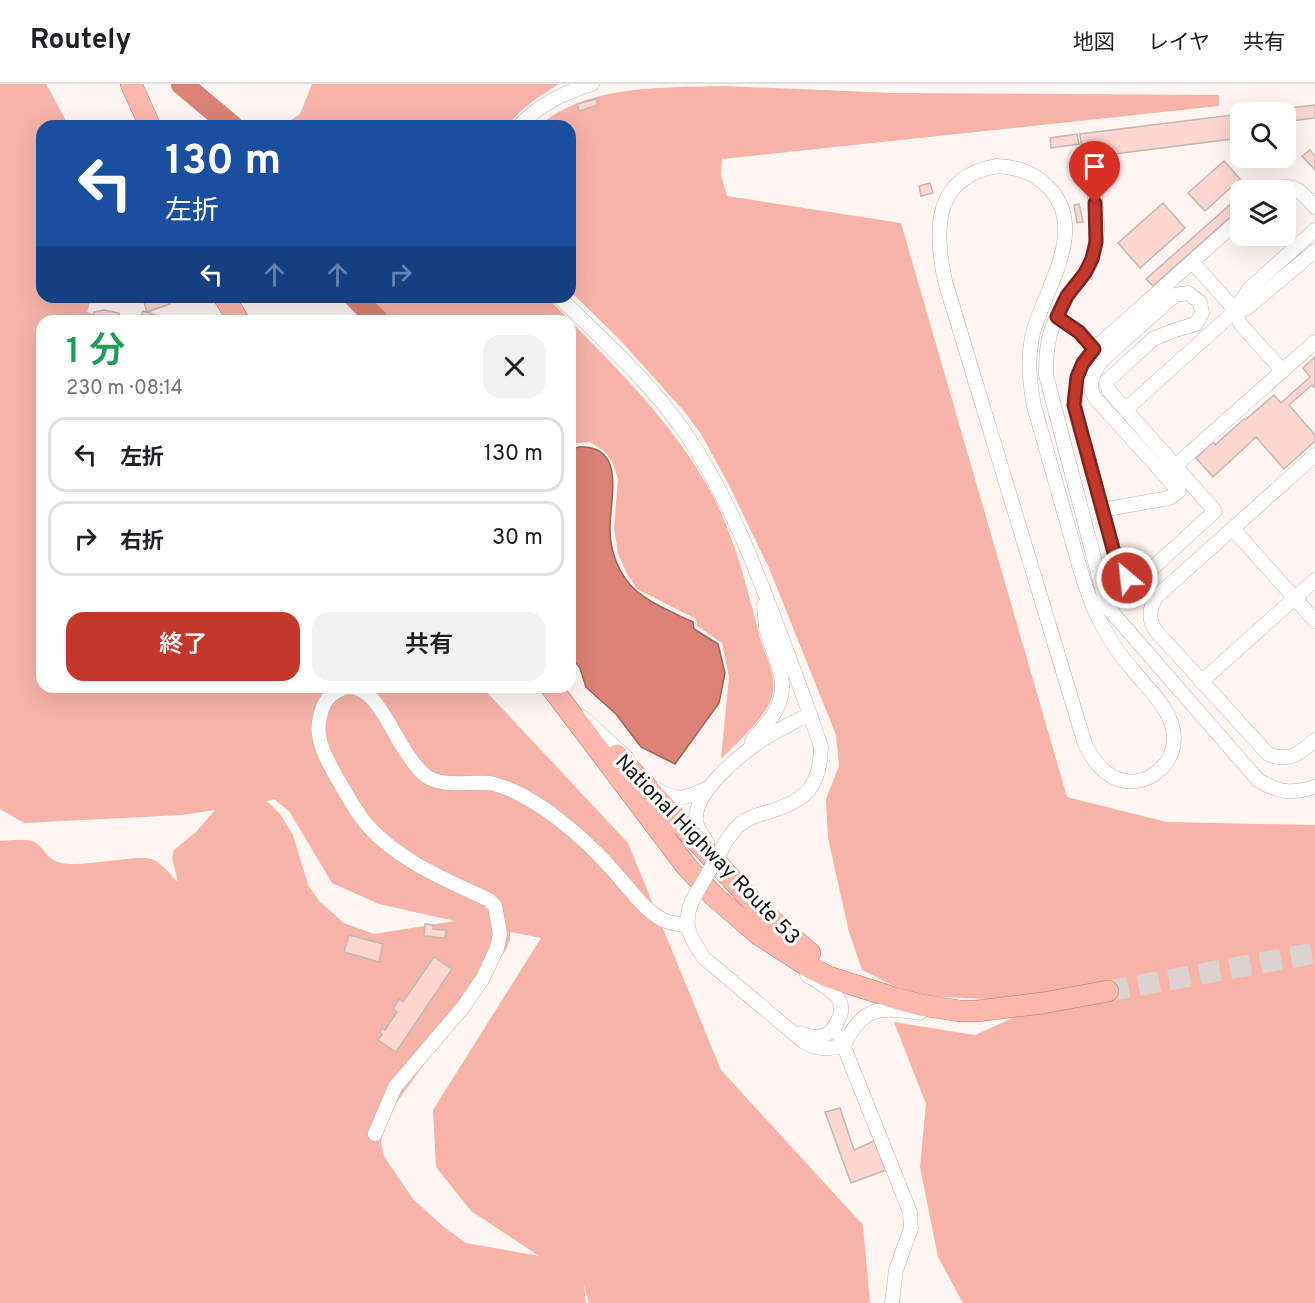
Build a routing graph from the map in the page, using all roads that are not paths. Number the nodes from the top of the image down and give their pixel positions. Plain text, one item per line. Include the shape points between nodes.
1 (131, 84) edge
2 (592, 84) edge
3 (147, 120) edge
4 (526, 120) edge
5 (1091, 167) dead end
6 (1296, 189) edge
7 (1315, 207) edge
8 (1230, 228) edge
9 (1315, 230) edge
10 (1315, 251) edge
11 (1192, 262) junction
12 (565, 303) edge
13 (1234, 312) junction
14 (1057, 317) junction
15 (1315, 342) edge
16 (1094, 349) junction
17 (1283, 371) junction
18 (1125, 410) junction
19 (1315, 455) edge
20 (1175, 466) junction
21 (1102, 510) junction
22 (1082, 514) junction
23 (1066, 518) junction
24 (1233, 529) junction
25 (1315, 580) edge
26 (763, 587) junction
27 (1295, 598) junction
28 (1315, 621) edge
29 (1201, 682) junction
30 (333, 693) edge
31 (367, 693) edge
32 (556, 693) edge
33 (557, 693) edge
34 (578, 713) junction
35 (810, 714) junction
36 (1315, 740) edge
37 (735, 761) junction
38 (1315, 787) edge
39 (708, 788) junction
40 (668, 842) junction
41 (687, 926) junction
42 (800, 947) junction
43 (1108, 991) tunnel mouth
44 (878, 993) junction
45 (960, 1011) junction
46 (787, 1027) junction
47 (835, 1029) junction
48 (844, 1045) junction
49 (375, 1134) dead end
50 (892, 1303) edge

1 - 3 highway
2 - 4 street via 546,102
5 - 14 street via 1096,242 1085,273
6 - 7 street
8 - 11 street
9 - 13 street via 1250,288
10 - 13 street via 1247,308
11 - 13 street
11 - 16 street
12 - 26 street via 621,358 685,433 737,525
13 - 17 street
13 - 18 street
14 - 16 street via 1079,332
14 - 22 street via 1046,355 1046,375
15 - 17 street
16 - 21 street via 1077,377 1074,405
17 - 20 street
18 - 20 street
18 - 21 street via 1106,382 1153,339 1198,321 1201,305 1192,294 1175,295 1101,362 1091,387 1095,398 1179,492 1169,498
19 - 24 street
20 - 21 street via 1215,511 1140,578 1127,578 1118,567
22 - 23 street
22 - 38 street via 1105,600 1116,619 1258,780 1274,790 1288,792
23 - 23 street via 1096,615 1116,649 1154,694 1174,734 1169,760 1153,776 1142,780 1117,779 1107,773 1085,744 945,281 938,243 942,208 959,183 986,168 1018,168 1038,177 1054,193 1064,215 1062,253 1033,335 1029,366 1034,406
24 - 27 street
24 - 29 street via 1156,597 1150,610 1151,624
25 - 27 street
26 - 35 street
26 - 37 street via 766,629 781,670 783,688 769,722
27 - 28 street
27 - 29 street
29 - 36 street via 1268,754 1292,758
30 - 49 street via 326,699 318,728 326,759 355,808 392,849 489,900 495,906 500,934 483,978 395,1087
31 - 41 street via 424,774 434,780 488,783 511,789 557,818 608,865 647,909 663,920
32 - 40 highway, National Highway Route 53
33 - 34 highway, National Highway Route 53
34 - 39 street via 618,748 655,789 683,798
34 - 42 highway, National Highway Route 53 via 727,876
35 - 37 street via 765,738
35 - 41 street, bridge via 821,747 815,781 805,796 788,806 738,825 692,901
37 - 39 street
39 - 42 street via 697,808 696,823 701,832
40 - 44 highway, National Highway Route 53 via 715,897 758,934 808,967
40 - 47 street via 687,877 714,908 747,936 835,994 841,1015
41 - 46 street via 704,958
42 - 44 highway, National Highway Route 53
43 - 45 highway, National Highway Route 53
44 - 45 highway, National Highway Route 53
45 - 48 street via 948,1017 878,1010 867,1014
46 - 47 street via 811,1038
46 - 48 street via 816,1049
47 - 48 street
48 - 50 street via 910,1212 911,1228 896,1270

